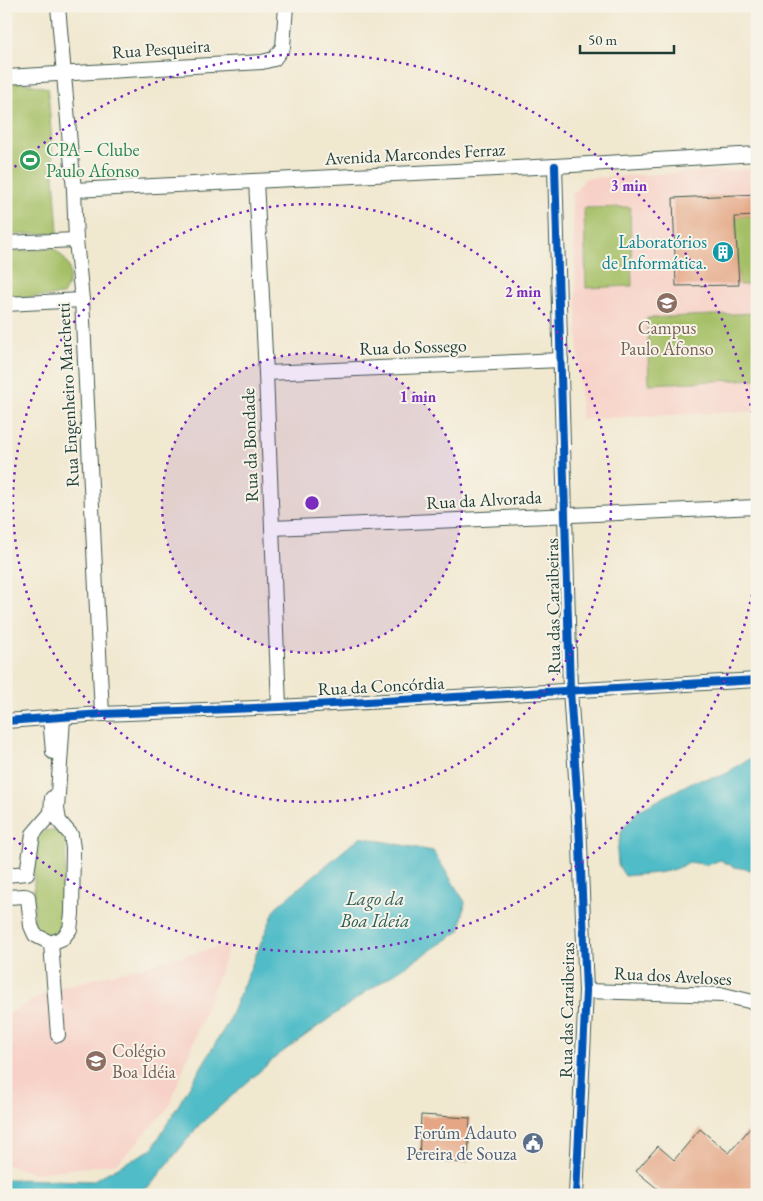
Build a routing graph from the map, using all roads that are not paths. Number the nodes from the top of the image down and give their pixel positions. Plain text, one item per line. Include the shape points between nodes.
1 (58, 6) edge
2 (286, 6) edge
3 (63, 74) junction
4 (6, 77) edge
5 (757, 154) edge
6 (555, 166) junction
7 (256, 181) junction
8 (74, 190) junction
9 (76, 240) junction
10 (6, 244) edge
11 (82, 300) junction
12 (6, 304) edge
13 (561, 360) junction
14 (266, 373) junction
15 (757, 507) edge
16 (566, 515) junction
17 (272, 528) junction
18 (757, 680) edge
19 (570, 690) junction
20 (279, 707) junction
21 (102, 714) junction
22 (56, 718) junction
23 (6, 721) edge
24 (6, 875) edge
25 (6, 897) edge
26 (51, 943) junction
27 (586, 991) junction
28 (757, 1003) edge
29 (58, 1035) dead end
30 (576, 1195) edge

1 - 3 street, Rua Engenheiro Marchetti
2 - 3 street, Rua Pesqueira via 283,47 274,58 262,62
3 - 4 street, Rua Pesqueira
3 - 8 street, Rua Engenheiro Marchetti
5 - 6 street, Avenida Marcondes Ferraz
6 - 7 street, Avenida Marcondes Ferraz
6 - 13 street, Rua das Caraibeiras
7 - 8 street, Avenida Marcondes Ferraz
7 - 14 street, Rua da Bondade
8 - 9 street, Rua Engenheiro Marchetti
9 - 10 street
9 - 11 street, Rua Engenheiro Marchetti
11 - 12 street
11 - 21 street, Rua Engenheiro Marchetti
13 - 14 street, Rua do Sossego
13 - 16 street, Rua das Caraibeiras
14 - 17 street, Rua da Bondade
15 - 16 street, Rua da Alvorada
16 - 17 street, Rua da Alvorada
16 - 19 street, Rua das Caraibeiras
17 - 20 street, Rua da Bondade
18 - 19 street, Rua da Concórdia
19 - 20 street, Rua da Concórdia
19 - 27 street, Rua das Caraibeiras
20 - 21 street, Rua da Concórdia
21 - 22 street, Rua da Concórdia
22 - 23 street, Rua da Concórdia
22 - 24 street via 51,812 33,834 27,873
22 - 26 street via 57,809 59,821 71,836 73,848 72,914 70,929 63,938
25 - 26 street via 28,897 35,935
26 - 29 street
27 - 28 street, Rua dos Aveloses via 724,995
27 - 30 street, Rua das Caraibeiras

